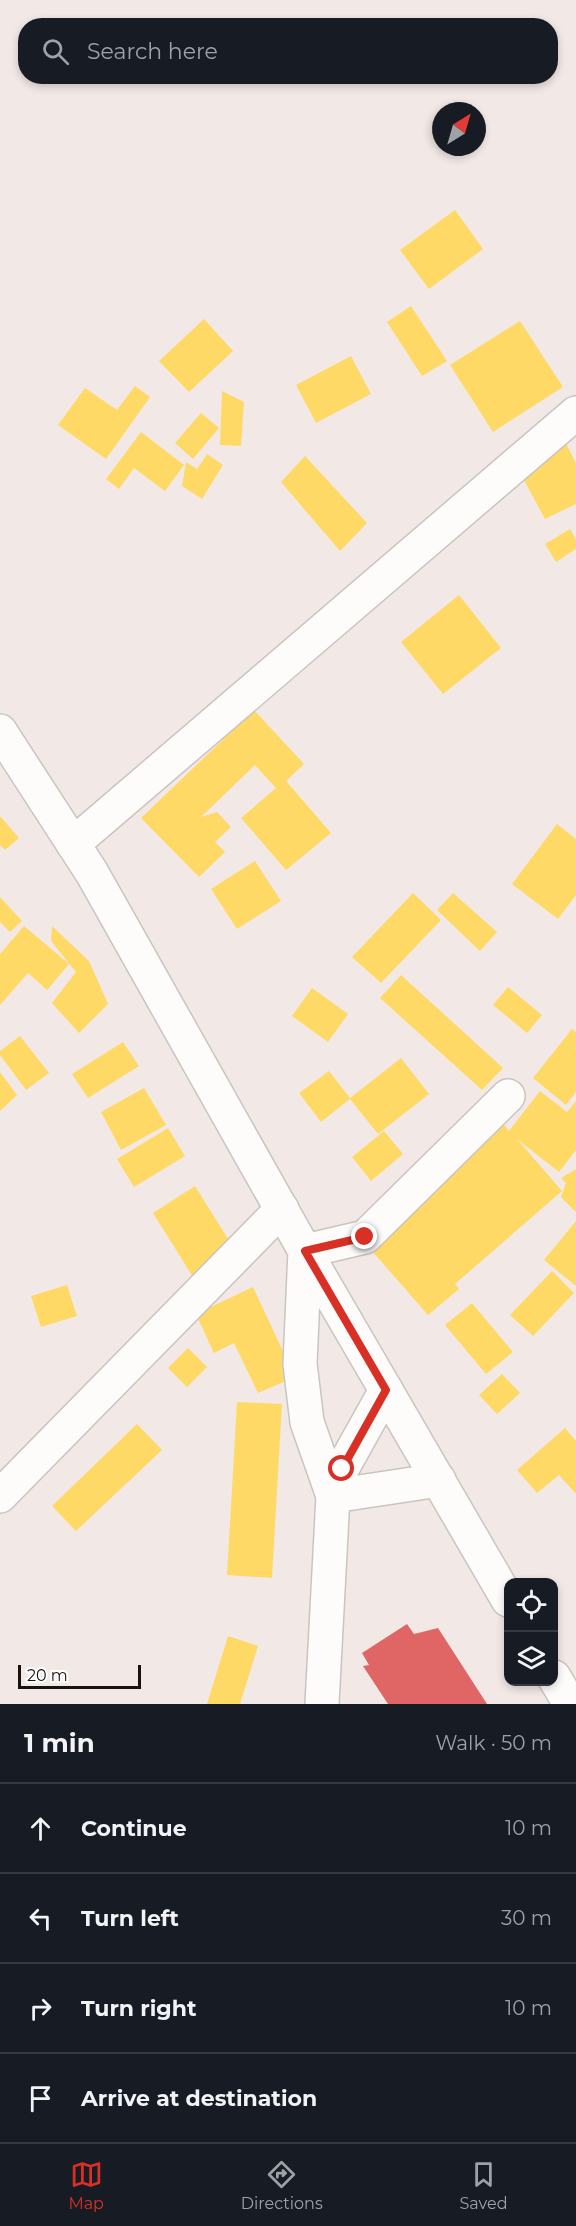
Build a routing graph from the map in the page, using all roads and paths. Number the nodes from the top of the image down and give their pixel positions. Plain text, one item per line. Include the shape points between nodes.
1 (576, 413) edge
2 (0, 731) edge
3 (73, 844) junction
4 (508, 1096) dead end
5 (282, 1209) junction
6 (305, 1251) junction
7 (386, 1390) junction
8 (439, 1480) junction
9 (0, 1496) edge
10 (333, 1496) junction
11 (504, 1593) edge
12 (558, 1684) edge
13 (322, 1704) edge
14 (570, 1704) edge

1 - 3 street
2 - 3 street
3 - 5 street
4 - 6 street via 365,1237
5 - 6 street
5 - 9 street
6 - 7 street
6 - 10 street via 300,1364 307,1422
7 - 8 street
7 - 10 street via 342,1469
8 - 10 street
8 - 11 street
10 - 13 street
12 - 14 street

